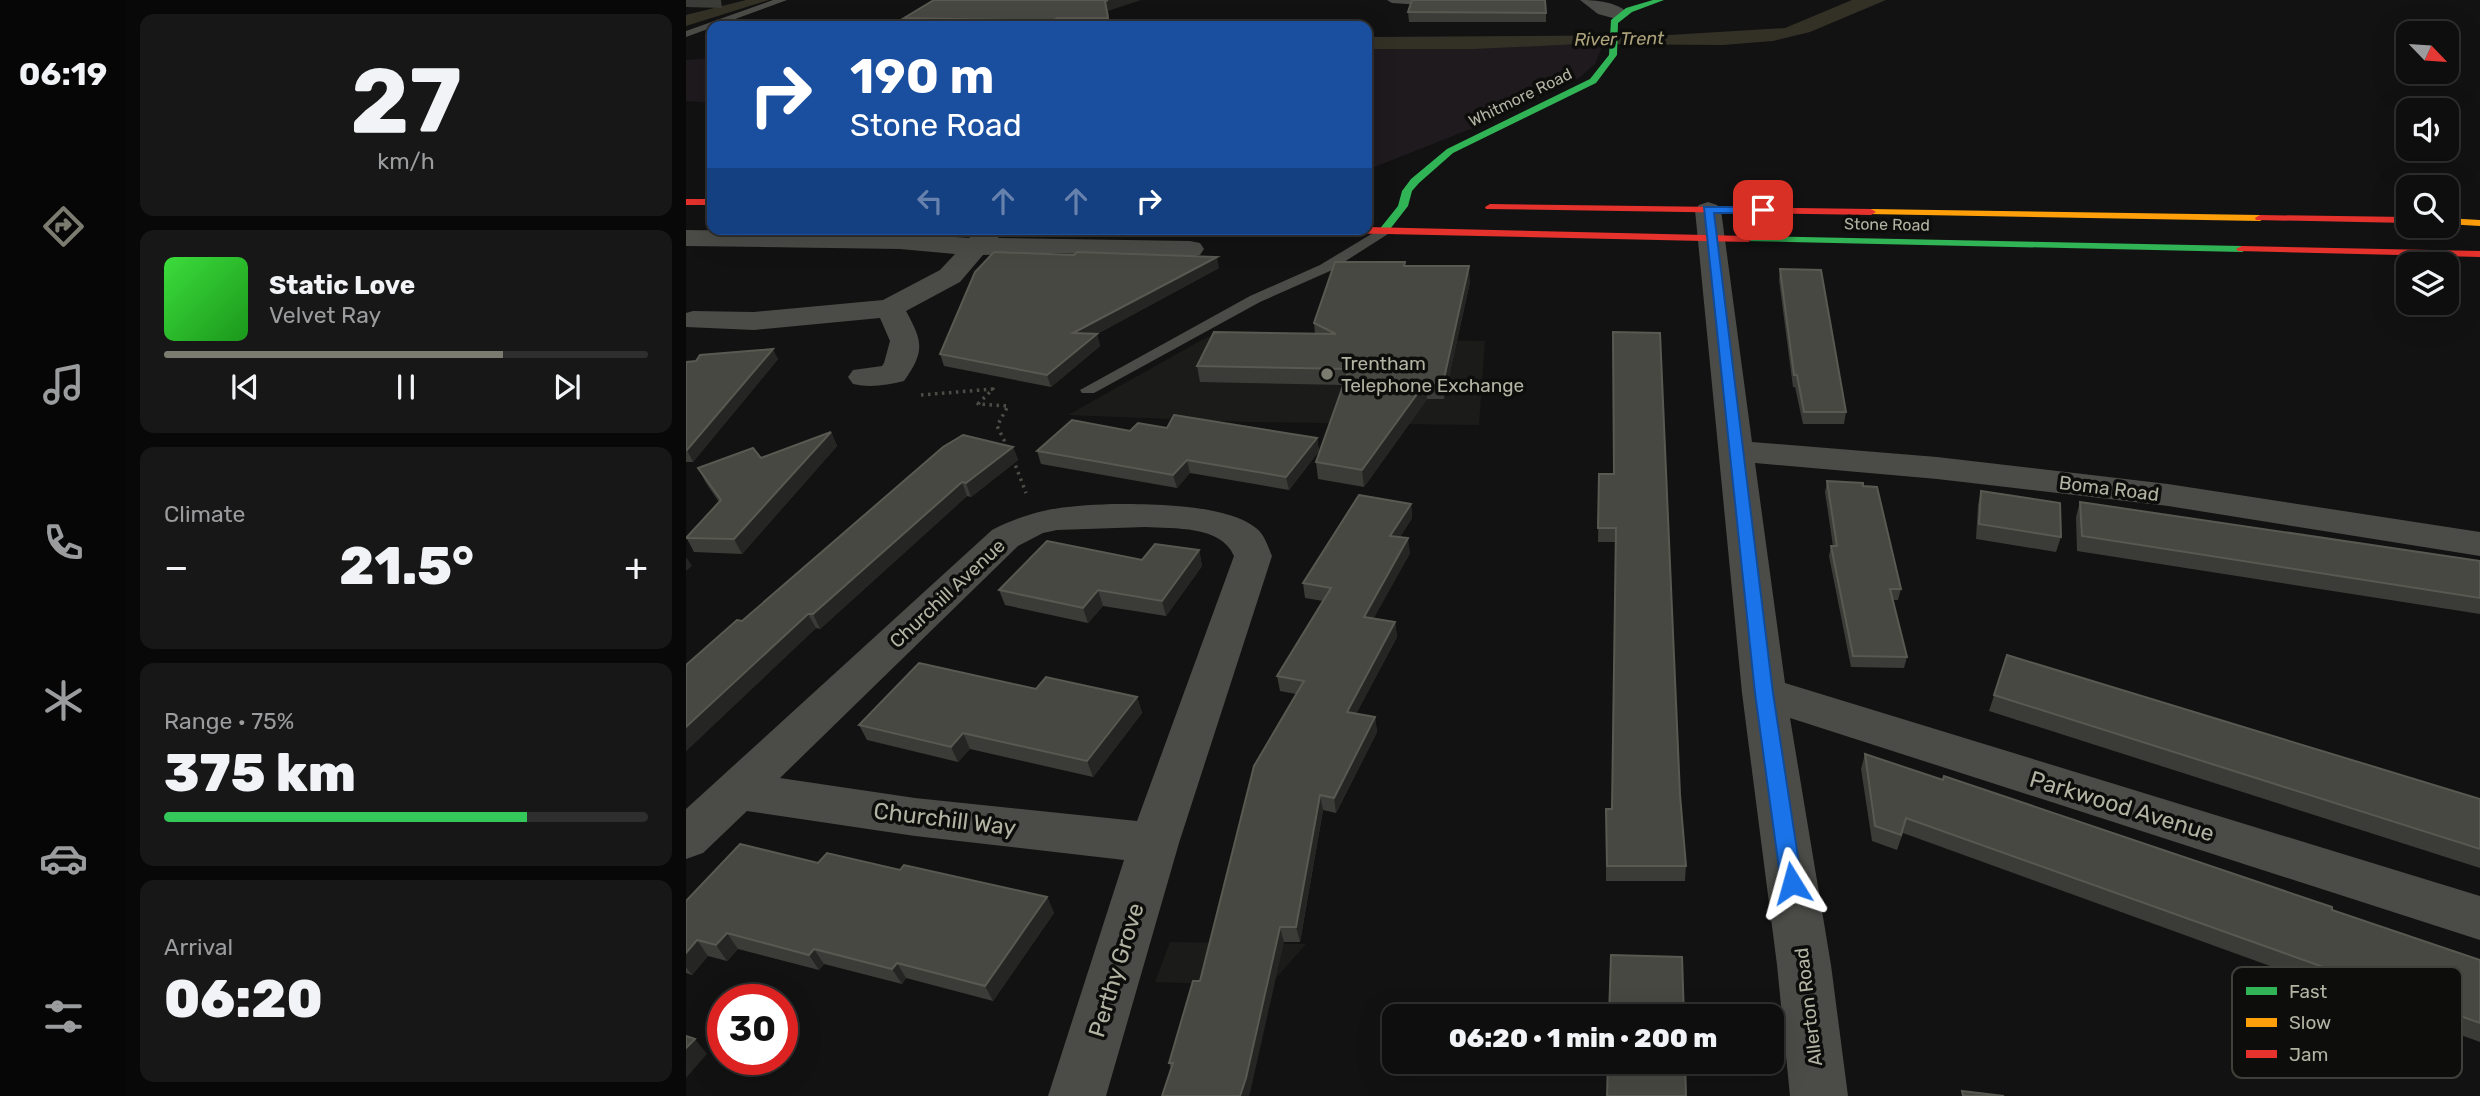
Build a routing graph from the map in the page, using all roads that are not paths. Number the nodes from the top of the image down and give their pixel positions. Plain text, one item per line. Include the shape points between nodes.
1 (1392, 0) edge
2 (1589, 0) edge
3 (1660, 0) edge
4 (782, 1) edge
5 (1440, 3) edge
6 (724, 21) edge
7 (1617, 23) junction
8 (707, 27) edge
9 (686, 34) edge
10 (686, 202) edge
11 (707, 202) edge
12 (1379, 205) dead end
13 (1409, 206) junction
14 (1471, 206) dead end
15 (686, 218) edge
16 (707, 218) edge
17 (2396, 220) edge
18 (2459, 222) edge
19 (2480, 223) edge
20 (1709, 224) junction
21 (1372, 231) edge
22 (1382, 231) junction
23 (686, 238) edge
24 (983, 238) edge
25 (1190, 249) dead end
26 (2480, 254) edge
27 (890, 308) junction
28 (693, 320) dead end
29 (878, 376) road end
30 (1088, 390) dead end
31 (1735, 451) junction
32 (2480, 544) edge
33 (1764, 693) junction
34 (738, 791) junction
35 (686, 839) edge
36 (1154, 843) junction
37 (2480, 918) edge
38 (1077, 1096) edge
39 (1819, 1096) edge

1 - 5 lane
2 - 7 street
3 - 7 main road
4 - 6 lane
7 - 13 main road, Whitmore Road via 1617,50 1593,80 1450,152 1407,191
8 - 9 lane
10 - 11 main road
12 - 13 main road
13 - 22 main road, Whitmore Road
14 - 20 main road, Stone Road
15 - 16 main road
17 - 20 main road, Stone Road
18 - 19 main road
20 - 22 main road, Stone Road
20 - 26 main road, Stone Road
20 - 31 street, Allerton Road
21 - 22 main road, Stone Road
22 - 30 lane via 1325,268 1255,299
23 - 24 street
24 - 25 street via 1047,245
24 - 27 street via 950,276
27 - 28 street via 754,321
27 - 29 street via 907,351
31 - 32 street, Boma Road via 1937,468 2168,495
31 - 33 street, Allerton Road
33 - 37 street, Parkwood Avenue
33 - 39 street, Allerton Road
34 - 35 street, Churchill Avenue
34 - 36 street, Churchill Way via 915,817
34 - 36 street, Churchill Avenue via 1005,538 1037,522 1084,514 1223,523 1243,536 1253,556
36 - 38 street, Perthy Grove

